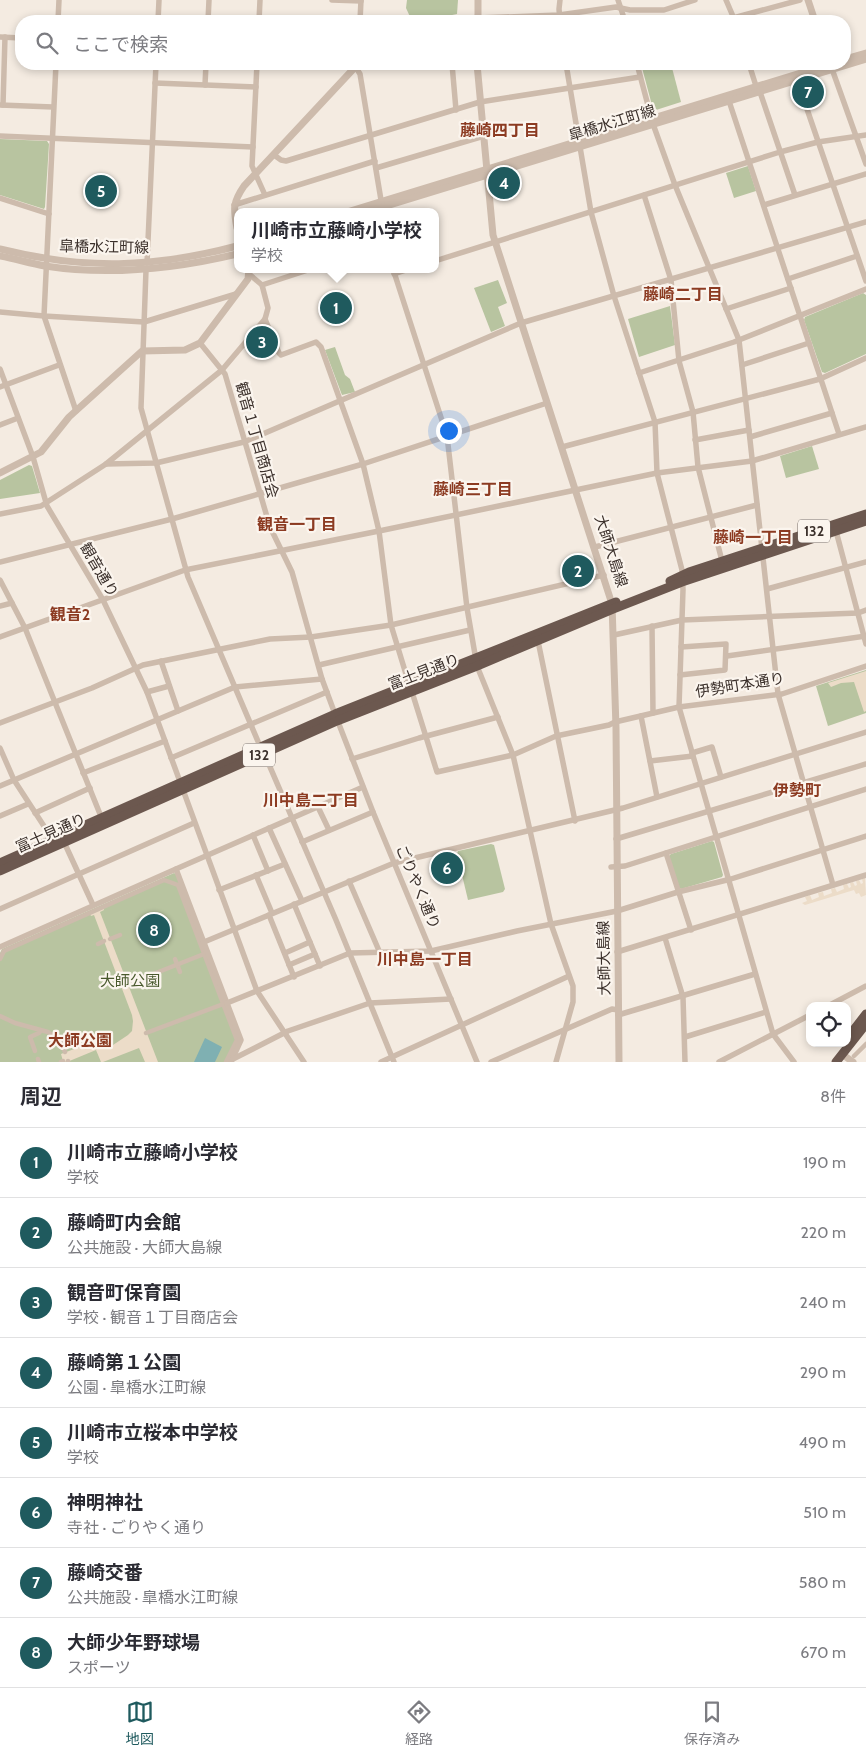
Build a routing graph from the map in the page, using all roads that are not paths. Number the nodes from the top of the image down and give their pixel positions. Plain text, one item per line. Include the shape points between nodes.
1 (59, 0) edge
2 (159, 0) edge
3 (209, 0) edge
4 (260, 0) edge
5 (332, 0) edge
6 (478, 0) edge
7 (560, 0) edge
8 (618, 0) edge
9 (695, 0) edge
10 (726, 0) edge
11 (800, 0) edge
12 (808, 0) edge
13 (361, 1) edge
14 (621, 8) junction
15 (58, 15) edge
16 (158, 15) edge
17 (208, 15) edge
18 (259, 15) edge
19 (360, 15) edge
20 (478, 15) edge
21 (559, 15) edge
22 (578, 15) edge
23 (623, 15) edge
24 (733, 15) edge
25 (751, 15) edge
26 (813, 15) edge
27 (2, 37) edge
28 (15, 38) edge
29 (866, 53) edge
30 (851, 57) edge
31 (866, 59) edge
32 (851, 62) edge
33 (56, 70) edge
34 (156, 70) edge
35 (206, 70) edge
36 (257, 70) edge
37 (351, 70) edge
38 (358, 70) edge
39 (453, 70) edge
40 (477, 70) edge
41 (567, 70) edge
42 (638, 70) edge
43 (751, 70) edge
44 (818, 70) edge
45 (832, 70) edge
46 (640, 77) junction
47 (796, 77) junction
48 (156, 82) junction
49 (205, 85) junction
50 (256, 87) junction
51 (570, 88) junction
52 (758, 89) junction
53 (729, 101) junction
54 (480, 102) junction
55 (1, 105) edge
56 (53, 107) junction
57 (456, 110) junction
58 (653, 122) junction
59 (370, 135) junction
60 (866, 135) edge
61 (0, 136) edge
62 (484, 136) junction
63 (857, 136) junction
64 (52, 138) junction
65 (818, 142) junction
66 (152, 144) junction
67 (579, 144) junction
68 (253, 147) junction
69 (780, 152) junction
70 (274, 155) junction
71 (375, 161) junction
72 (749, 162) junction
73 (866, 164) edge
74 (376, 168) junction
75 (487, 172) junction
76 (256, 173) junction
77 (866, 174) edge
78 (832, 184) junction
79 (675, 185) junction
80 (265, 195) junction
81 (644, 195) junction
82 (795, 195) junction
83 (0, 198) edge
84 (234, 205) junction
85 (764, 205) junction
86 (383, 206) edge
87 (234, 208) edge
88 (591, 212) junction
89 (49, 214) junction
90 (866, 222) edge
91 (848, 228) junction
92 (496, 243) junction
93 (234, 247) edge
94 (778, 248) junction
95 (0, 249) edge
96 (234, 255) edge
97 (0, 256) edge
98 (866, 258) edge
99 (858, 259) junction
100 (439, 260) edge
101 (46, 262) junction
102 (147, 266) junction
103 (709, 269) junction
104 (249, 273) edge
105 (250, 273) edge
106 (289, 273) edge
107 (394, 273) edge
108 (788, 279) junction
109 (671, 280) junction
110 (866, 281) edge
111 (262, 285) junction
112 (791, 288) junction
113 (866, 289) edge
114 (236, 294) junction
115 (614, 296) junction
116 (726, 309) junction
117 (0, 312) edge
118 (44, 316) junction
119 (800, 316) junction
120 (266, 319) junction
121 (144, 322) junction
122 (521, 323) junction
123 (740, 340) junction
124 (200, 343) junction
125 (809, 343) junction
126 (142, 351) junction
127 (866, 358) edge
128 (679, 361) junction
129 (424, 365) junction
130 (742, 365) junction
131 (60, 366) junction
132 (0, 369) edge
133 (222, 370) junction
134 (640, 373) junction
135 (820, 378) junction
136 (3, 386) edge
137 (745, 398) junction
138 (340, 400) junction
139 (547, 402) junction
140 (76, 411) junction
141 (693, 412) junction
142 (832, 413) junction
143 (18, 418) junction
144 (655, 422) junction
145 (0, 425) edge
146 (866, 426) edge
147 (749, 430) junction
148 (148, 432) junction
149 (839, 434) junction
150 (447, 436) junction
151 (750, 437) junction
152 (695, 440) junction
153 (244, 442) junction
154 (562, 446) junction
155 (33, 457) junction
156 (752, 461) junction
157 (156, 463) junction
158 (106, 464) junction
159 (363, 464) junction
160 (698, 468) junction
161 (0, 473) edge
162 (657, 473) junction
163 (577, 490) junction
164 (259, 494) junction
165 (46, 503) junction
166 (757, 505) junction
167 (0, 514) edge
168 (866, 514) edge
169 (456, 515) junction
170 (710, 517) junction
171 (172, 519) junction
172 (866, 521) edge
173 (671, 526) junction
174 (836, 531) junction
175 (379, 532) junction
176 (70, 544) junction
177 (595, 547) junction
178 (280, 550) junction
179 (762, 552) junction
180 (722, 561) junction
181 (0, 562) edge
182 (866, 562) edge
183 (846, 568) junction
184 (185, 570) junction
185 (604, 575) junction
186 (682, 578) junction
187 (0, 580) edge
188 (767, 589) junction
189 (103, 600) junction
190 (12, 603) junction
191 (0, 606) edge
192 (613, 607) junction
193 (467, 608) junction
194 (866, 610) edge
195 (858, 613) junction
196 (770, 616) junction
197 (682, 620) junction
198 (391, 625) junction
199 (652, 626) junction
200 (25, 628) junction
201 (470, 630) junction
202 (614, 635) junction
203 (311, 637) junction
204 (865, 637) edge
205 (0, 638) edge
206 (538, 641) junction
207 (866, 644) edge
208 (398, 647) junction
209 (681, 648) junction
210 (773, 650) junction
211 (219, 651) junction
212 (727, 656) junction
213 (161, 661) junction
214 (476, 663) junction
215 (319, 665) junction
216 (866, 666) edge
217 (136, 669) junction
218 (680, 675) junction
219 (322, 679) junction
220 (169, 686) junction
221 (235, 687) junction
222 (411, 688) junction
223 (147, 692) junction
224 (327, 692) junction
225 (778, 694) junction
226 (56, 702) junction
227 (679, 707) junction
228 (178, 711) junction
229 (653, 713) junction
230 (641, 716) junction
231 (336, 717) junction
232 (498, 717) junction
233 (157, 720) junction
234 (615, 722) junction
235 (0, 723) edge
236 (250, 724) junction
237 (866, 732) edge
238 (426, 736) junction
239 (556, 736) junction
240 (164, 740) junction
241 (0, 748) edge
242 (262, 750) junction
243 (692, 754) junction
244 (796, 754) junction
245 (76, 755) junction
246 (513, 755) junction
247 (171, 758) junction
248 (352, 759) junction
249 (650, 761) junction
250 (866, 764) edge
251 (83, 773) junction
252 (721, 777) junction
253 (14, 780) junction
254 (804, 783) junction
255 (701, 784) junction
256 (0, 786) edge
257 (181, 787) junction
258 (363, 787) junction
259 (90, 788) junction
260 (866, 788) edge
261 (657, 797) junction
262 (28, 804) junction
263 (810, 806) junction
264 (318, 807) junction
265 (614, 810) junction
266 (373, 812) junction
267 (709, 812) junction
268 (35, 813) junction
269 (0, 816) edge
270 (291, 818) junction
271 (102, 819) junction
272 (575, 821) junction
273 (194, 822) junction
274 (269, 828) junction
275 (328, 830) junction
276 (529, 831) junction
277 (252, 835) junction
278 (716, 836) junction
279 (866, 836) edge
280 (616, 839) junction
281 (53, 840) junction
282 (65, 842) junction
283 (302, 842) junction
284 (823, 849) junction
285 (666, 853) junction
286 (207, 855) junction
287 (0, 863) edge
288 (394, 863) junction
289 (285, 864) junction
290 (617, 866) junction
291 (176, 869) junction
292 (0, 871) edge
293 (268, 871) junction
294 (80, 873) junction
295 (866, 875) edge
296 (256, 876) junction
297 (728, 879) junction
298 (349, 881) junction
299 (833, 885) junction
300 (219, 890) junction
301 (323, 891) junction
302 (678, 892) junction
303 (302, 901) junction
304 (294, 904) junction
305 (94, 905) junction
306 (0, 909) edge
307 (617, 911) junction
308 (271, 914) junction
309 (738, 915) junction
310 (551, 924) junction
311 (234, 929) junction
312 (690, 930) junction
313 (120, 935) dead end
314 (665, 938) junction
315 (110, 939) dead end
316 (104, 941) dead end
317 (204, 942) junction
318 (310, 942) junction
319 (98, 944) dead end
320 (0, 946) edge
321 (431, 951) junction
322 (618, 952) junction
323 (285, 953) junction
324 (380, 953) junction
325 (204, 954) junction
326 (315, 954) junction
327 (350, 954) junction
328 (0, 960) edge
329 (176, 962) junction
330 (289, 965) junction
331 (320, 966) junction
332 (149, 969) dead end
333 (180, 972) dead end
334 (755, 974) junction
335 (152, 975) junction
336 (569, 976) junction
337 (294, 977) junction
338 (128, 984) dead end
339 (866, 986) edge
340 (257, 991) junction
341 (683, 996) junction
342 (451, 999) junction
343 (836, 1002) edge
344 (226, 1003) junction
345 (370, 1003) junction
346 (618, 1012) junction
347 (766, 1012) junction
348 (866, 1014) edge
349 (0, 1016) edge
350 (806, 1017) edge
351 (25, 1019) dead end
352 (462, 1024) junction
353 (866, 1024) edge
354 (24, 1025) junction
355 (41, 1030) junction
356 (565, 1030) junction
357 (285, 1032) junction
358 (146, 1033) dead end
359 (773, 1034) junction
360 (685, 1037) junction
361 (852, 1037) edge
362 (866, 1044) edge
363 (841, 1047) edge
364 (35, 1051) dead end
365 (65, 1052) dead end
366 (842, 1054) junction
367 (854, 1059) edge
368 (232, 1060) edge
369 (393, 1060) edge
370 (226, 1062) edge
371 (304, 1062) edge
372 (381, 1062) edge
373 (477, 1062) edge
374 (491, 1062) edge
375 (556, 1062) edge
376 (619, 1062) edge
377 (685, 1062) edge
378 (719, 1062) edge
379 (794, 1062) edge
380 (828, 1062) edge
381 (836, 1062) edge

1 - 15 street
2 - 16 street
3 - 17 street
4 - 18 street
5 - 13 street
6 - 20 street
7 - 21 street
8 - 14 street
9 - 14 street via 664,10
10 - 24 street
11 - 25 street
12 - 26 street
13 - 19 street
14 - 22 street
14 - 23 street
27 - 28 street
27 - 55 street
29 - 30 street
31 - 32 street, 皐橋水江町線
33 - 56 street
34 - 48 street
35 - 49 street
36 - 50 street
37 - 70 street
38 - 59 street
39 - 57 street
40 - 54 street, 大師大島線
41 - 51 street
42 - 46 street
43 - 52 street
44 - 47 street, 皐橋水江町線
45 - 63 street
46 - 51 street
46 - 58 street
47 - 52 street, 皐橋水江町線
47 - 65 street
48 - 49 street
48 - 66 street
49 - 50 street
50 - 68 street
51 - 54 street
51 - 67 street
52 - 53 street, 皐橋水江町線
52 - 58 street, 皐橋水江町線
52 - 69 street
53 - 58 street, 皐橋水江町線
53 - 72 street
54 - 57 street
54 - 62 street, 大師大島線
55 - 56 street
56 - 64 street
57 - 59 street
58 - 67 street, 皐橋水江町線
58 - 79 street
59 - 70 street via 286,160
59 - 71 street
60 - 63 street
61 - 64 street
62 - 74 street
62 - 75 street, 大師大島線
63 - 65 street
63 - 73 street
64 - 66 street
64 - 89 street
65 - 69 street
65 - 78 street
66 - 68 street
66 - 102 street
67 - 75 street, 皐橋水江町線
67 - 88 street
68 - 76 street via 252,166
69 - 72 street
69 - 82 street
70 - 76 street
71 - 74 street
71 - 80 street
72 - 79 street
72 - 85 street
74 - 86 street
75 - 86 street, 皐橋水江町線
75 - 92 street, 大師大島線
76 - 80 street
76 - 84 street
77 - 78 street
78 - 82 street
78 - 91 street
79 - 81 street
79 - 103 street
80 - 84 street
81 - 88 street
81 - 109 street
82 - 85 street
83 - 89 street
84 - 87 street
85 - 94 street
88 - 92 street
88 - 115 street
89 - 101 street
90 - 91 street
91 - 94 street
91 - 99 street
92 - 100 street
92 - 122 street, 大師大島線
93 - 102 street, 皐橋水江町線
94 - 103 street
94 - 108 street
95 - 101 street, 皐橋水江町線
96 - 102 street, 皐橋水江町線 via 188,265
97 - 101 street, 皐橋水江町線
98 - 99 street
99 - 108 street
99 - 110 street
101 - 102 street, 皐橋水江町線
101 - 118 street
102 - 121 street
103 - 109 street
103 - 116 street
104 - 114 street
105 - 111 street
106 - 111 street
107 - 129 street
108 - 112 street
109 - 115 street
109 - 128 street
111 - 120 street via 268,308
112 - 116 street
112 - 119 street
113 - 119 street
114 - 121 street
114 - 124 street
115 - 122 street
115 - 134 street
116 - 123 street
117 - 118 street
118 - 121 street
118 - 131 street
119 - 123 street
119 - 125 street
120 - 133 street
120 - 138 street via 281,355 318,343
121 - 126 street
122 - 129 street
122 - 139 street, 大師大島線
123 - 128 street
123 - 130 street
124 - 126 street via 184,350
124 - 133 street, 観音１丁目商店会
125 - 130 street
125 - 135 street
126 - 140 street
126 - 148 street via 141,408
127 - 135 street
128 - 134 street
128 - 141 street
129 - 138 street
129 - 150 street
130 - 137 street
131 - 136 street
131 - 140 street
132 - 136 street, 観音通り
133 - 148 street
133 - 153 street, 観音１丁目商店会
134 - 144 street
135 - 137 street
135 - 142 street
136 - 143 street, 観音通り
137 - 141 street
137 - 147 street
138 - 153 street
138 - 159 street
139 - 150 street
139 - 154 street, 大師大島線
140 - 155 street via 45,448
141 - 144 street
141 - 152 street
142 - 149 street
142 - 151 street
143 - 145 street
143 - 155 street, 観音通り
144 - 154 street
144 - 162 street
146 - 149 street
147 - 151 street
147 - 152 street
148 - 157 street
148 - 158 street
149 - 156 street
150 - 159 street
150 - 169 street
151 - 156 street
152 - 160 street
153 - 157 street
153 - 164 street, 観音１丁目商店会
154 - 163 street, 大師大島線
155 - 161 street
155 - 165 street, 観音通り
156 - 160 street
156 - 166 street
157 - 158 street
157 - 171 street
158 - 165 street
159 - 164 street
159 - 175 street
160 - 162 street
160 - 170 street
162 - 163 street
162 - 173 street
163 - 169 street
163 - 177 street, 大師大島線
164 - 171 street
164 - 178 street, 観音１丁目商店会
165 - 167 street
165 - 176 street, 観音通り
166 - 170 street
166 - 179 street
168 - 179 highway, 富士見通り / 132
169 - 175 street
169 - 193 street
170 - 173 street
170 - 180 street
171 - 176 street
171 - 184 street
172 - 174 highway, 富士見通り / 132
173 - 177 street
173 - 186 street
174 - 179 highway, 富士見通り / 132
174 - 183 street
175 - 178 street
175 - 198 street
176 - 181 street
176 - 189 street, 観音通り
177 - 185 street, 大師大島線
178 - 184 street
178 - 203 street, 観音１丁目商店会 via 292,572
179 - 180 highway, 富士見通り / 132
179 - 186 highway, 富士見通り / 132
179 - 188 street
180 - 186 highway, 富士見通り / 132
182 - 183 street
183 - 188 street
183 - 195 street
184 - 189 street
184 - 211 street
185 - 192 street, 大師大島線
185 - 193 street
186 - 192 highway, 富士見通り / 132
186 - 197 street
187 - 190 street
188 - 196 street
189 - 200 street
189 - 217 street, 観音通り
190 - 191 street
190 - 200 street
192 - 202 street, 大師大島線
192 - 206 highway, 富士見通り / 132
192 - 214 highway, 富士見通り / 132
193 - 198 street
193 - 201 street
194 - 195 street
195 - 196 street
195 - 204 street
196 - 197 street
196 - 210 street
197 - 199 street
197 - 209 street
198 - 203 street
198 - 208 street
199 - 202 street
199 - 229 street
200 - 205 street
200 - 226 street
201 - 208 street
201 - 214 street
202 - 234 street, 大師大島線
203 - 211 street via 270,639
203 - 215 street, 観音１丁目商店会
204 - 207 street
204 - 210 street
206 - 214 highway, 富士見通り / 132
206 - 239 street
208 - 215 street
208 - 222 street
209 - 212 street via 726,644
209 - 218 street
210 - 212 street
210 - 225 street
211 - 213 street
211 - 221 street
212 - 218 street via 725,670
213 - 217 street
213 - 220 street
214 - 222 highway, 富士見通り / 132
214 - 232 street
215 - 219 street, 観音１丁目商店会
216 - 225 street, 伊勢町本通り
217 - 223 street, 観音通り
217 - 226 street
218 - 227 street
219 - 221 street
219 - 224 street, 観音１丁目商店会
220 - 223 street
220 - 228 street
221 - 228 street
221 - 236 street
222 - 231 highway, 富士見通り / 132
222 - 238 street
223 - 233 street, 観音通り
224 - 231 street, 観音１丁目商店会
224 - 236 street
225 - 227 street, 伊勢町本通り
225 - 244 street
226 - 235 street
226 - 245 street
227 - 229 street, 伊勢町本通り
227 - 243 street
228 - 233 street
229 - 230 street, 伊勢町本通り
230 - 234 street, 伊勢町本通り
230 - 249 street
231 - 242 highway, 富士見通り / 132
231 - 248 street, ごりやく通り
232 - 238 street
232 - 246 street
233 - 240 street, 観音通り
233 - 245 street
234 - 239 street, 伊勢町本通り
234 - 265 street, 大師大島線
236 - 242 street
236 - 247 street
237 - 244 street
238 - 246 street, 伊勢町本通り via 437,772
238 - 248 street
239 - 246 street, 伊勢町本通り
239 - 272 street
240 - 247 street, 観音通り
240 - 251 street
241 - 253 street
242 - 257 highway, 富士見通り / 132
242 - 270 street
243 - 249 street
243 - 252 street via 712,747
243 - 255 street
244 - 252 street
244 - 254 street
245 - 251 street
245 - 253 street
246 - 276 street
247 - 257 street, 観音通り
248 - 258 street, ごりやく通り
249 - 261 street
250 - 254 street
251 - 259 street
252 - 255 street
253 - 256 street
253 - 262 street
254 - 263 street
254 - 267 street
255 - 261 street
255 - 267 street
257 - 271 highway, 富士見通り / 132
257 - 273 street, 観音通り
257 - 282 highway, 富士見通り / 132
258 - 264 street
258 - 266 street, ごりやく通り
259 - 268 street
259 - 271 street
260 - 263 street
261 - 265 street
262 - 268 street
262 - 269 street
263 - 278 street
263 - 284 street
264 - 270 street
264 - 275 street
265 - 272 street
265 - 280 street, 大師大島線
266 - 275 street
266 - 288 street, ごりやく通り
267 - 278 street
267 - 280 street
268 - 281 street
270 - 274 street
270 - 283 street
271 - 281 highway, 富士見通り / 132
272 - 276 street
273 - 286 street, 観音通り
273 - 294 street
274 - 277 street
274 - 289 street
275 - 283 street
276 - 288 street
276 - 310 street
277 - 286 street
277 - 293 street
278 - 285 street
278 - 297 street
279 - 284 street
280 - 290 street, 大師大島線
281 - 282 street
281 - 287 highway, 富士見通り / 132
282 - 292 highway, 富士見通り / 132
282 - 294 street
283 - 301 street
284 - 297 street
284 - 299 street
285 - 290 street
285 - 302 street
286 - 291 street
286 - 300 street, 観音通り
288 - 298 street
288 - 321 street, ごりやく通り
289 - 293 street
289 - 303 street
290 - 307 street, 大師大島線
291 - 305 street
291 - 317 street
293 - 296 street
294 - 305 street
294 - 306 street
295 - 299 street
296 - 300 street
296 - 308 street
297 - 302 street
297 - 309 street
298 - 301 street
298 - 324 street
299 - 309 street
300 - 311 street, 観音通り
301 - 303 street
301 - 327 street
302 - 307 street
302 - 312 street
303 - 304 street
304 - 308 street
304 - 318 street
305 - 320 street
307 - 310 street
307 - 322 street, 大師大島線
308 - 311 street
308 - 323 street
309 - 312 street
309 - 334 street
310 - 321 street
310 - 336 street
311 - 317 street
311 - 340 street, 観音通り
312 - 314 street
313 - 315 street
314 - 322 street
314 - 341 street
316 - 319 street
317 - 344 street
318 - 323 street
318 - 326 street
321 - 324 street
321 - 342 street, ごりやく通り
322 - 346 street, 大師大島線
323 - 330 street
324 - 327 street
325 - 328 street via 178,885 164,880 4,951
325 - 329 street
325 - 344 street
326 - 330 street
326 - 331 street
327 - 331 street
327 - 345 street
329 - 333 street
329 - 335 street
330 - 337 street
331 - 337 street
332 - 335 street
334 - 341 street
334 - 347 street
335 - 338 street
336 - 352 street
336 - 356 street via 573,1002
337 - 340 street
339 - 343 street
340 - 344 street
340 - 357 street, 観音通り
341 - 346 street
341 - 360 street
342 - 345 street
342 - 352 street, ごりやく通り
344 - 358 street
344 - 368 street via 240,1040
344 - 370 street via 237,1040
345 - 357 street
345 - 369 street
346 - 356 street via 612,1009
346 - 376 street, 大師大島線
347 - 359 street
347 - 360 street
348 - 361 highway
349 - 354 street
350 - 359 street
351 - 354 street
352 - 369 street
352 - 373 street, ごりやく通り
353 - 361 highway
354 - 355 street
355 - 364 street via 30,1037
355 - 365 street via 55,1036
356 - 374 street
356 - 375 street
357 - 368 street
357 - 371 street, 観音通り
359 - 378 street
359 - 379 street
360 - 377 street
361 - 366 highway
362 - 367 street
363 - 380 highway
366 - 367 street
366 - 381 highway
369 - 372 street

